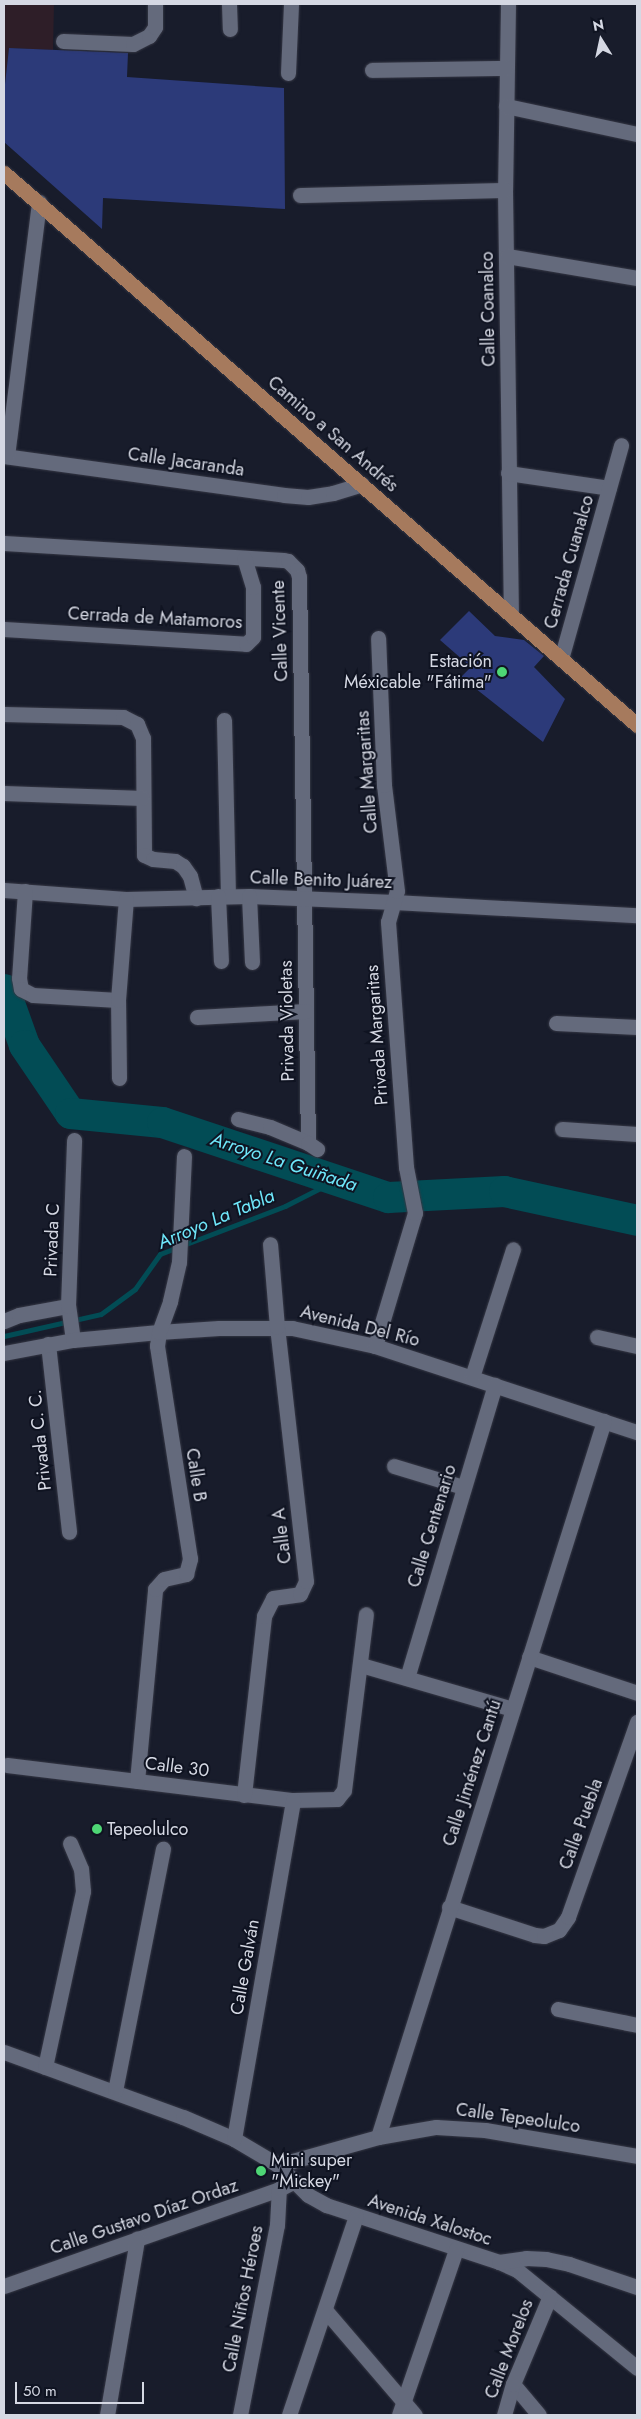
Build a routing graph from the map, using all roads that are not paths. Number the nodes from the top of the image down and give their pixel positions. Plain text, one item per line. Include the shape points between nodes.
1 (155, 4) edge
2 (230, 4) edge
3 (291, 4) edge
4 (508, 4) edge
5 (230, 30) dead end
6 (63, 41) dead end
7 (506, 68) junction
8 (372, 70) dead end
9 (288, 73) dead end
10 (506, 106) junction
11 (637, 134) edge
12 (4, 173) edge
13 (505, 190) junction
14 (300, 195) dead end
15 (38, 202) junction
16 (507, 256) junction
17 (637, 278) edge
18 (622, 445) dead end
19 (5, 456) edge
20 (508, 472) junction
21 (362, 484) junction
22 (609, 488) junction
23 (4, 543) edge
24 (244, 558) junction
25 (511, 614) junction
26 (4, 629) edge
27 (378, 638) dead end
28 (561, 659) junction
29 (4, 714) edge
30 (224, 720) dead end
31 (637, 725) edge
32 (4, 793) edge
33 (142, 798) junction
34 (4, 890) edge
35 (25, 892) junction
36 (223, 896) junction
37 (249, 896) junction
38 (196, 898) junction
39 (126, 899) junction
40 (304, 899) junction
41 (394, 902) junction
42 (637, 915) edge
43 (221, 961) dead end
44 (252, 962) dead end
45 (118, 1000) junction
46 (306, 1011) junction
47 (197, 1018) dead end
48 (556, 1023) dead end
49 (637, 1027) edge
50 (119, 1078) dead end
51 (238, 1119) dead end
52 (562, 1129) dead end
53 (637, 1134) edge
54 (74, 1140) dead end
55 (184, 1156) dead end
56 (270, 1244) dead end
57 (513, 1249) dead end
58 (69, 1308) junction
59 (4, 1321) edge
60 (277, 1327) junction
61 (158, 1332) junction
62 (72, 1334) junction
63 (596, 1337) dead end
64 (48, 1344) junction
65 (375, 1346) junction
66 (637, 1346) edge
67 (4, 1353) edge
68 (472, 1377) junction
69 (495, 1385) junction
70 (604, 1421) junction
71 (637, 1432) edge
72 (394, 1466) dead end
73 (464, 1487) junction
74 (69, 1532) dead end
75 (366, 1614) dead end
76 (529, 1657) junction
77 (361, 1665) junction
78 (407, 1678) junction
79 (637, 1693) edge
80 (512, 1709) junction
81 (637, 1722) edge
82 (7, 1765) dead end
83 (137, 1781) junction
84 (244, 1794) junction
85 (292, 1800) junction
86 (70, 1843) dead end
87 (163, 1849) dead end
88 (449, 1907) junction
89 (558, 2009) dead end
90 (637, 2025) edge
91 (4, 2052) edge
92 (45, 2067) junction
93 (115, 2091) junction
94 (378, 2137) junction
95 (234, 2139) junction
96 (637, 2156) edge
97 (278, 2165) junction
98 (295, 2181) junction
99 (279, 2189) junction
100 (356, 2216) junction
101 (137, 2239) junction
102 (456, 2249) junction
103 (499, 2262) junction
104 (4, 2286) edge
105 (637, 2287) edge
106 (550, 2296) junction
107 (325, 2310) junction
108 (637, 2368) edge
109 (513, 2384) junction
110 (402, 2409) edge
111 (107, 2415) edge
112 (240, 2415) edge
113 (289, 2415) edge
114 (415, 2415) edge
115 (504, 2415) edge
116 (539, 2415) edge

1 - 6 street via 155,27 149,36 133,44
2 - 5 street
3 - 9 street
4 - 7 street, Calle Coanalco
7 - 8 street
7 - 10 street, Calle Coanalco
10 - 11 street
10 - 13 street, Calle Coanalco
12 - 15 main road, Camino a San Andrés
13 - 14 street
13 - 16 street, Calle Coanalco
15 - 19 street
15 - 21 main road, Camino a San Andrés
16 - 17 street
16 - 20 street, Calle Coanalco
18 - 22 street
19 - 21 street, Calle Jacaranda via 284,495 333,493
20 - 22 street, Cerrada Cuanalco
20 - 25 street, Calle Coanalco
21 - 25 main road, Camino a San Andrés
22 - 28 street, Cerrada Cuanalco
23 - 24 street, Calle Vicente
24 - 26 street, Cerrada de Matamoros via 253,586 253,637 246,644
24 - 40 street, Calle Vicente via 288,561 300,577
25 - 28 main road, Camino a San Andrés
27 - 41 street, Calle Margaritas via 384,785 397,891
28 - 31 main road, Camino a San Andrés
29 - 33 street via 123,717 137,724 143,738
30 - 36 street
32 - 33 street
33 - 38 street via 144,855 175,861 183,866 190,876
34 - 35 street, Calle Benito Juárez
35 - 39 street, Calle Benito Juárez
35 - 45 street via 21,989 33,995
36 - 37 street, Calle Benito Juárez
36 - 38 street, Calle Benito Juárez
36 - 43 street
37 - 40 street, Calle Benito Juárez
37 - 44 street
38 - 39 street, Calle Benito Juárez
39 - 45 street
40 - 41 street, Calle Benito Juárez
40 - 46 street, Privada Violetas
41 - 42 street, Calle Benito Juárez
41 - 65 street, Privada Margaritas via 388,922 407,1172 415,1219
45 - 50 street
46 - 47 street
46 - 51 street, Privada Violetas via 313,1146 270,1127
48 - 49 street
52 - 53 street
54 - 58 street, Privada C
55 - 61 street, Calle B via 179,1262 170,1301
56 - 60 street, Calle A
57 - 68 street
58 - 59 street via 19,1315
58 - 62 street, Privada C
60 - 61 street, Avenida Del Río
60 - 65 street, Avenida Del Río
60 - 84 street, Calle A via 306,1581 300,1594 272,1598 264,1616
61 - 62 street, Avenida Del Río
61 - 83 street, Calle B via 157,1346 190,1560 186,1574 164,1579 155,1589
62 - 64 street, Avenida Del Río
63 - 66 street
64 - 67 street, Avenida Del Río
64 - 74 street, Privada C. C.
65 - 68 street, Avenida Del Río
68 - 69 street, Avenida Del Río
69 - 70 street, Avenida Del Río
69 - 73 street, Calle Centenario
70 - 71 street, Avenida Del Río
70 - 76 street, Calle Jiménez Cantú
72 - 73 street
73 - 78 street, Calle Centenario
75 - 77 street
76 - 79 street
76 - 80 street, Calle Jiménez Cantú
77 - 78 street
77 - 85 street, Calle 30 via 341,1797 332,1801
78 - 80 street
80 - 88 street, Calle Jiménez Cantú
81 - 88 street, Calle Puebla via 568,1917 554,1933 535,1935
82 - 83 street, Calle 30
83 - 84 street, Calle 30
84 - 85 street, Calle 30
85 - 95 street, Calle Galván
86 - 92 street via 81,1869 82,1891
87 - 93 street
88 - 94 street, Calle Jiménez Cantú
89 - 90 street
91 - 92 street, Avenida Xalostoc
92 - 93 street, Avenida Xalostoc
93 - 95 street, Avenida Xalostoc
94 - 96 street, Calle Tepeolulco via 452,2127
94 - 97 street, Calle Tepeolulco
95 - 97 street, Avenida Xalostoc
97 - 98 street, Avenida Xalostoc
98 - 99 street, Calle Gustavo Díaz Ordaz
98 - 100 street, Avenida Xalostoc via 320,2202
99 - 101 street, Calle Gustavo Díaz Ordaz
99 - 112 street, Calle Niños Héroes via 277,2224
100 - 102 street, Avenida Xalostoc
100 - 107 street
101 - 104 street, Calle Gustavo Díaz Ordaz
101 - 111 street
102 - 103 street, Avenida Xalostoc
102 - 110 street
103 - 105 street via 546,2259
103 - 106 street, Avenida Xalostoc via 524,2275
106 - 108 street, Avenida Xalostoc
106 - 109 street, Calle Morelos
107 - 110 street
107 - 113 street
109 - 115 street, Calle Morelos
109 - 116 street
110 - 114 street

